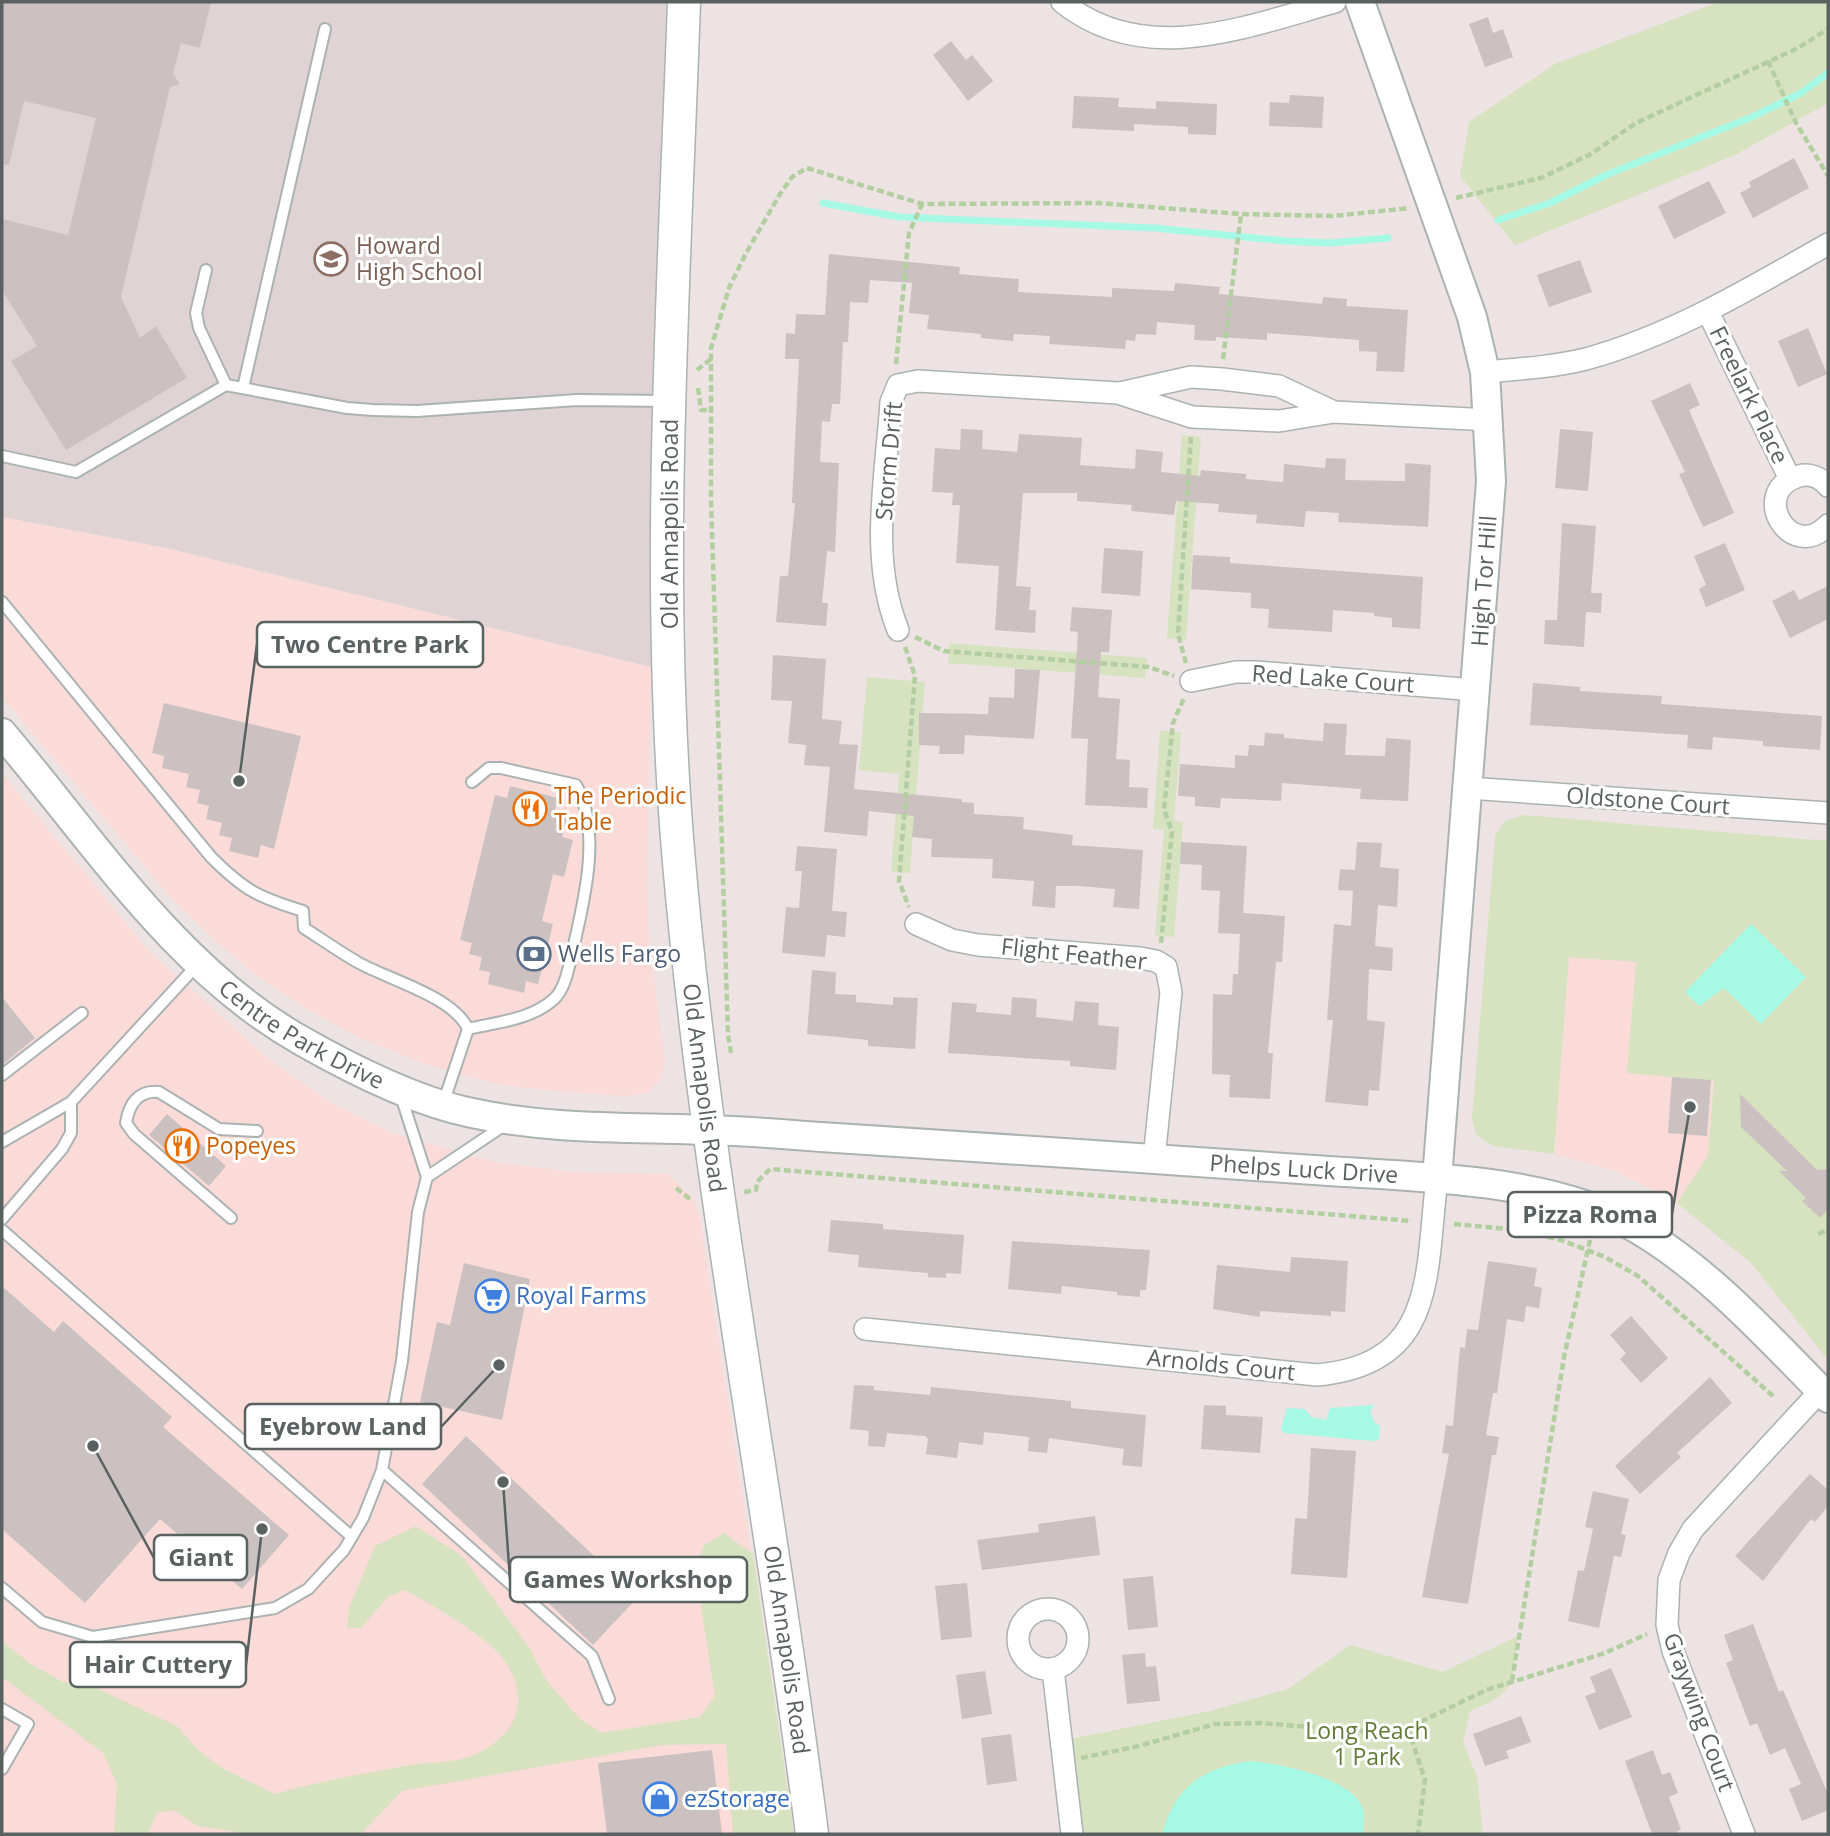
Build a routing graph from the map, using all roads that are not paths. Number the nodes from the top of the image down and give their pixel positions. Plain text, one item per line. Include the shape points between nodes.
1 (684, 2) edge
2 (1062, 2) edge
3 (1335, 2) edge
4 (1360, 2) edge
5 (326, 29) dead end
6 (1828, 244) edge
7 (206, 270) dead end
8 (1708, 312) junction
9 (1485, 372) junction
10 (226, 385) junction
11 (243, 388) junction
12 (1118, 393) junction
13 (670, 401) junction
14 (1334, 412) junction
15 (1490, 420) junction
16 (2, 456) edge
17 (1790, 479) junction
18 (1828, 486) edge
19 (1828, 525) edge
20 (2, 602) edge
21 (898, 630) road end
22 (1191, 681) road end
23 (1475, 690) junction
24 (2, 733) edge
25 (472, 782) dead end
26 (1468, 788) junction
27 (1828, 813) edge
28 (916, 924) road end
29 (200, 962) junction
30 (82, 1013) dead end
31 (468, 1029) junction
32 (2, 1075) edge
33 (399, 1087) junction
34 (71, 1102) junction
35 (443, 1104) junction
36 (511, 1120) junction
37 (709, 1130) junction
38 (257, 1131) dead end
39 (2, 1142) edge
40 (1154, 1159) junction
41 (427, 1177) junction
42 (1437, 1179) junction
43 (231, 1218) dead end
44 (2, 1219) edge
45 (2, 1230) edge
46 (865, 1329) dead end
47 (1824, 1394) edge
48 (382, 1470) junction
49 (352, 1537) junction
50 (2, 1588) edge
51 (1053, 1669) dead end
52 (609, 1699) dead end
53 (2, 1709) edge
54 (2, 1769) edge
55 (812, 1834) edge
56 (1072, 1834) edge
57 (1744, 1834) edge

1 - 13 main road, Old Annapolis Road
2 - 3 street via 1103,26 1132,35 1191,39
4 - 9 street, High Tor Hill via 1465,293
5 - 11 lane
6 - 8 street
7 - 10 lane via 196,313
8 - 9 street via 1587,359
8 - 17 street, Freelark Place
9 - 15 street, High Tor Hill
10 - 11 lane
10 - 16 lane via 76,472
11 - 13 lane via 373,410 576,400
12 - 14 street, Storm Drift via 1192,417 1279,421
12 - 14 street, Storm Drift via 1191,377 1222,379 1279,386
12 - 21 street, Storm Drift via 918,381 898,385 891,402 881,552 888,604
13 - 37 main road, Old Annapolis Road via 673,773 688,958
14 - 15 street, Storm Drift
15 - 23 street, High Tor Hill via 1488,550
17 - 18 street, Freelark Place via 1817,477
17 - 19 street, Freelark Place via 1779,489 1775,503 1783,526 1807,536
20 - 31 lane via 211,857 234,879 260,898 303,911 304,928 359,963 446,1005 463,1016
22 - 23 street, Red Lake Court via 1256,672
23 - 26 street, High Tor Hill
24 - 29 street, Centre Park Drive via 137,895
25 - 31 lane via 489,768 501,768 576,785 586,815 588,859 587,890 567,975 557,997 537,1013
26 - 27 street, Oldstone Court
26 - 42 street, High Tor Hill
28 - 40 street, Flight Feather via 952,940 978,945 1157,961 1166,967 1171,992
29 - 33 street, Centre Park Drive via 300,1041
29 - 34 lane
30 - 32 lane
31 - 35 lane
33 - 35 street, Centre Park Drive
33 - 41 lane
34 - 39 lane
34 - 44 lane via 71,1133 62,1149
35 - 36 street, Centre Park Drive
36 - 37 street, Centre Park Drive via 588,1130
36 - 41 lane
37 - 40 street, Phelps Luck Drive
37 - 55 main road, Old Annapolis Road via 792,1670
38 - 43 lane via 219,1129 159,1092 137,1097 128,1109 126,1123 134,1133
40 - 42 street, Phelps Luck Drive
41 - 48 lane via 418,1212 402,1362
42 - 46 street, Arnolds Court via 1424,1295 1398,1342 1356,1370 1317,1375
42 - 47 street, Phelps Luck Drive via 1566,1198 1636,1229 1695,1270
45 - 49 lane
47 - 57 street, Graywing Court via 1693,1529 1669,1580 1667,1625 1673,1651
48 - 49 lane
48 - 52 lane via 592,1656
49 - 50 lane via 308,1589 275,1608 93,1637 42,1622
51 - 56 street
53 - 54 lane via 28,1724

